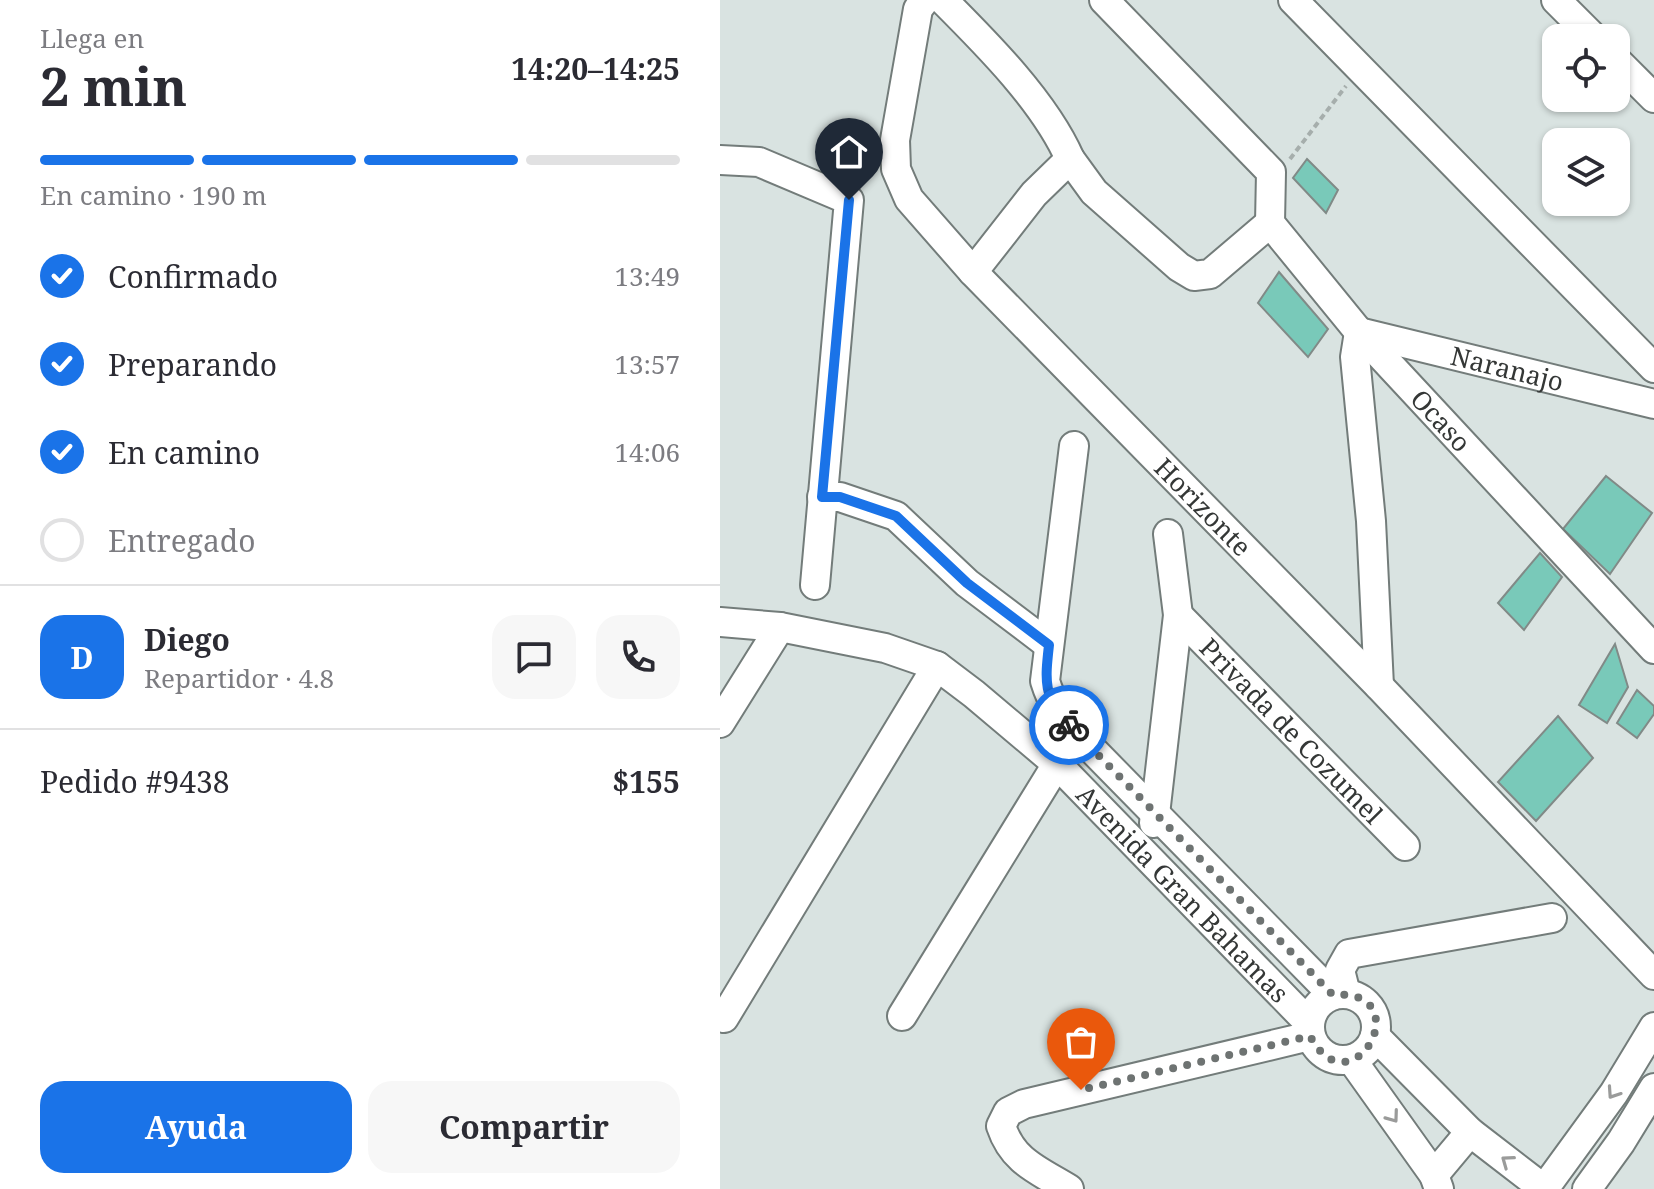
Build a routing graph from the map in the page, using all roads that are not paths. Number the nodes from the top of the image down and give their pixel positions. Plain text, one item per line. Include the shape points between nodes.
1 (925, 0) edge
2 (943, 0) edge
3 (1104, 0) edge
4 (1293, 0) edge
5 (1556, 0) edge
6 (1580, 24) edge
7 (1630, 74) edge
8 (1654, 98) edge
9 (1070, 159) junction
10 (720, 160) edge
11 (1270, 223) junction
12 (973, 272) junction
13 (1359, 332) junction
14 (1654, 368) edge
15 (1654, 404) edge
16 (1074, 446) dead end
17 (822, 497) junction
18 (1168, 534) dead end
19 (815, 585) dead end
20 (1178, 615) junction
21 (720, 622) edge
22 (780, 627) junction
23 (1049, 645) junction
24 (1654, 649) edge
25 (937, 666) junction
26 (1379, 686) junction
27 (720, 723) edge
28 (1057, 764) junction
29 (1155, 813) junction
30 (1405, 846) dead end
31 (1152, 859) junction
32 (1552, 918) dead end
33 (1654, 975) edge
34 (1340, 994) junction
35 (902, 1016) dead end
36 (724, 1018) dead end
37 (1654, 1027) edge
38 (1309, 1030) junction
39 (1375, 1036) junction
40 (1352, 1060) junction
41 (1654, 1088) edge
42 (1470, 1132) junction
43 (1436, 1182) edge
44 (1069, 1189) edge
45 (1544, 1189) edge
46 (1587, 1189) edge

1 - 12 street, Horizonte via 918,9 895,140 896,169 909,199
2 - 9 street via 1058,131
3 - 11 street via 1271,172
4 - 14 street
5 - 6 street
7 - 8 street
9 - 11 street via 1094,192 1194,276 1210,274
9 - 12 street via 1034,194
10 - 17 street via 759,162 849,200
11 - 13 street, Ocaso
12 - 26 street, Horizonte
13 - 15 street, Naranajo
13 - 24 street, Ocaso
13 - 26 street via 1355,357 1371,521
16 - 23 street
17 - 19 street
17 - 23 street via 840,497 896,516 967,583
18 - 20 street
20 - 29 street
20 - 30 street, Privada de Cozumel
21 - 22 street, Avenida Gran Bahamas
22 - 25 street, Avenida Gran Bahamas via 885,648
22 - 27 street
23 - 29 street, Avenida Gran Bahamas via 1045,681 1059,714
25 - 28 street, Avenida Gran Bahamas
25 - 36 street
26 - 33 street, Horizonte
28 - 31 street, Avenida Gran Bahamas
28 - 35 street
29 - 31 street
29 - 34 street, Avenida Gran Bahamas
31 - 38 street, Avenida Gran Bahamas
32 - 34 street via 1349,954 1340,970
34 - 38 street via 1321,1001
34 - 39 street via 1360,998 1371,1008
37 -> 45 street
38 - 40 street via 1326,1057
38 - 44 street via 1008,1112 1001,1126 1018,1158
39 - 40 street via 1370,1047
39 - 42 street
40 -> 43 street
41 - 46 street
42 - 43 street
45 -> 42 street

